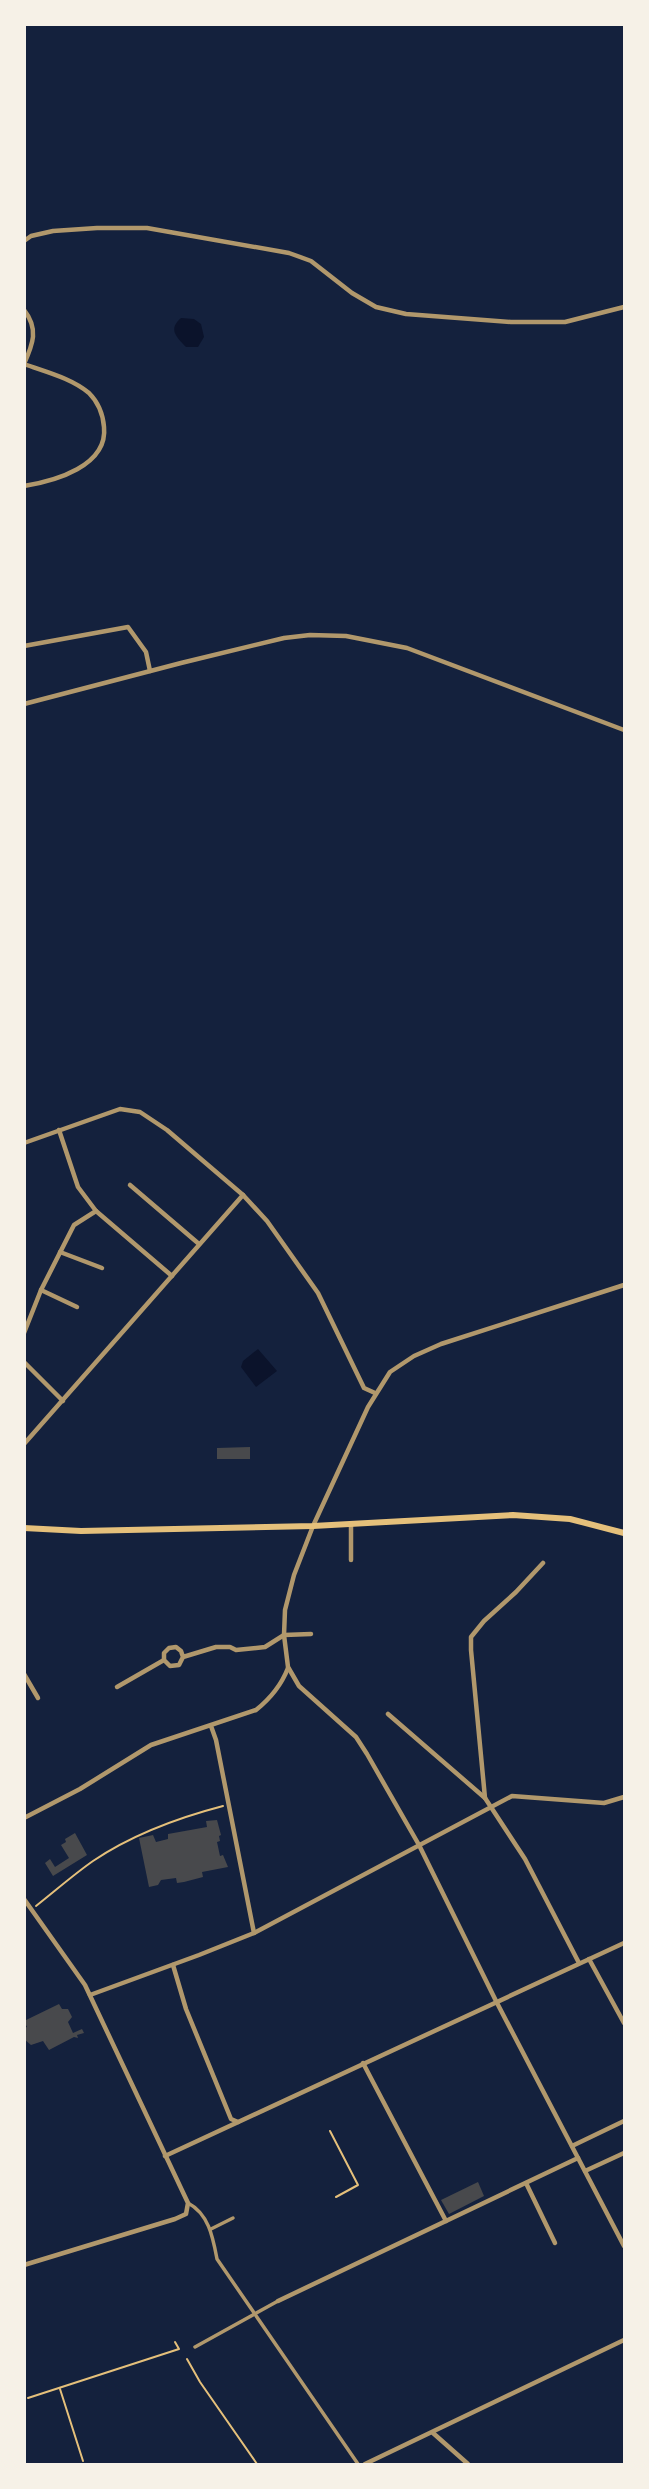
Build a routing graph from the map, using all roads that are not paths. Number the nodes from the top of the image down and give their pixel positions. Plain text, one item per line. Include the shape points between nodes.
1 (24, 241) edge
2 (625, 307) edge
3 (24, 310) edge
4 (24, 364) edge
5 (24, 486) edge
6 (24, 646) edge
7 (150, 671) junction
8 (24, 704) edge
9 (625, 730) edge
10 (59, 1130) junction
11 (24, 1143) edge
12 (130, 1185) dead end
13 (243, 1195) junction
14 (96, 1211) junction
15 (200, 1244) junction
16 (60, 1252) junction
17 (102, 1268) dead end
18 (172, 1276) junction
19 (625, 1285) edge
20 (41, 1290) junction
21 (77, 1307) dead end
22 (24, 1333) edge
23 (24, 1362) edge
24 (375, 1393) junction
25 (63, 1401) junction
26 (24, 1444) edge
27 (351, 1524) junction
28 (313, 1526) junction
29 (24, 1528) edge
30 (625, 1533) edge
31 (351, 1560) dead end
32 (543, 1563) dead end
33 (311, 1634) dead end
34 (284, 1635) junction
35 (183, 1657) junction
36 (164, 1660) junction
37 (288, 1667) junction
38 (24, 1674) edge
39 (117, 1686) dead end
40 (38, 1698) dead end
41 (388, 1714) dead end
42 (211, 1726) junction
43 (625, 1797) edge
44 (485, 1798) junction
45 (492, 1808) junction
46 (24, 1818) edge
47 (419, 1845) junction
48 (24, 1899) edge
49 (254, 1933) junction
50 (625, 1942) edge
51 (589, 1959) junction
52 (579, 1963) junction
53 (173, 1965) junction
54 (90, 1995) junction
55 (496, 2001) junction
56 (625, 2023) edge
57 (363, 2063) junction
58 (625, 2121) edge
59 (238, 2122) junction
60 (572, 2146) junction
61 (625, 2153) edge
62 (165, 2156) junction
63 (578, 2158) junction
64 (585, 2171) junction
65 (526, 2183) junction
66 (188, 2203) junction
67 (233, 2218) dead end
68 (446, 2221) junction
69 (211, 2229) junction
70 (555, 2243) dead end
71 (625, 2246) edge
72 (24, 2265) edge
73 (278, 2301) joint
74 (253, 2314) junction
75 (625, 2340) edge
76 (195, 2347) dead end
77 (433, 2433) junction
78 (358, 2465) edge
79 (365, 2465) edge
80 (468, 2465) edge

1 - 2 street via 53,231 147,228 289,253 311,261 376,307 405,314 511,323 565,322
3 - 4 street via 34,327 34,339
4 - 5 street via 76,384 91,395 103,415 105,436 99,453 81,467
6 - 7 street via 128,627 146,652
7 - 8 street
7 - 9 street via 284,639 325,635 370,639 407,648
10 - 11 street
10 - 13 street via 120,1108 140,1112
10 - 14 street via 78,1187
12 - 15 street
13 - 15 street
13 - 24 street via 318,1293 364,1388
14 - 16 street via 74,1225
14 - 18 street
15 - 18 street
16 - 17 street
16 - 20 street
18 - 25 street
19 - 24 street via 440,1344 390,1372
20 - 21 street
20 - 22 street
23 - 25 street
24 - 28 street
25 - 26 street
27 - 28 main road
27 - 30 main road via 513,1515 570,1519
27 - 31 street
28 - 29 main road
28 - 34 street via 288,1598
32 - 44 street via 471,1637
33 - 34 street
34 - 35 street via 265,1647 216,1647
34 - 37 street
35 - 36 street via 179,1665 170,1666
35 - 36 street via 176,1647 169,1648
36 - 39 street
37 - 42 street via 283,1681 256,1710
37 - 47 street via 299,1686 356,1737
38 - 40 street
41 - 44 street
42 - 46 street via 150,1745
42 - 49 street
43 - 45 street via 604,1803 512,1797
44 - 45 street
45 - 47 street
45 - 52 street via 525,1859
47 - 49 street
47 - 55 street
48 - 54 street
49 - 53 street
50 - 51 street
51 - 52 street
51 - 56 street
52 - 55 street
53 - 54 street
53 - 59 street via 231,2119
54 - 62 street
55 - 57 street
55 - 60 street
57 - 59 street
57 - 68 street
58 - 60 street
59 - 62 street
60 - 63 street
61 - 64 street
62 - 66 street
63 - 64 street
63 - 65 street
64 - 71 street
65 - 68 street
65 - 70 street
66 - 69 street
66 - 72 street via 186,2214 175,2219
67 - 69 street
68 - 73 street
69 - 74 street via 217,2259
73 - 74 street
74 - 76 street
74 - 78 street
75 - 77 street
77 - 79 street
77 - 80 street

